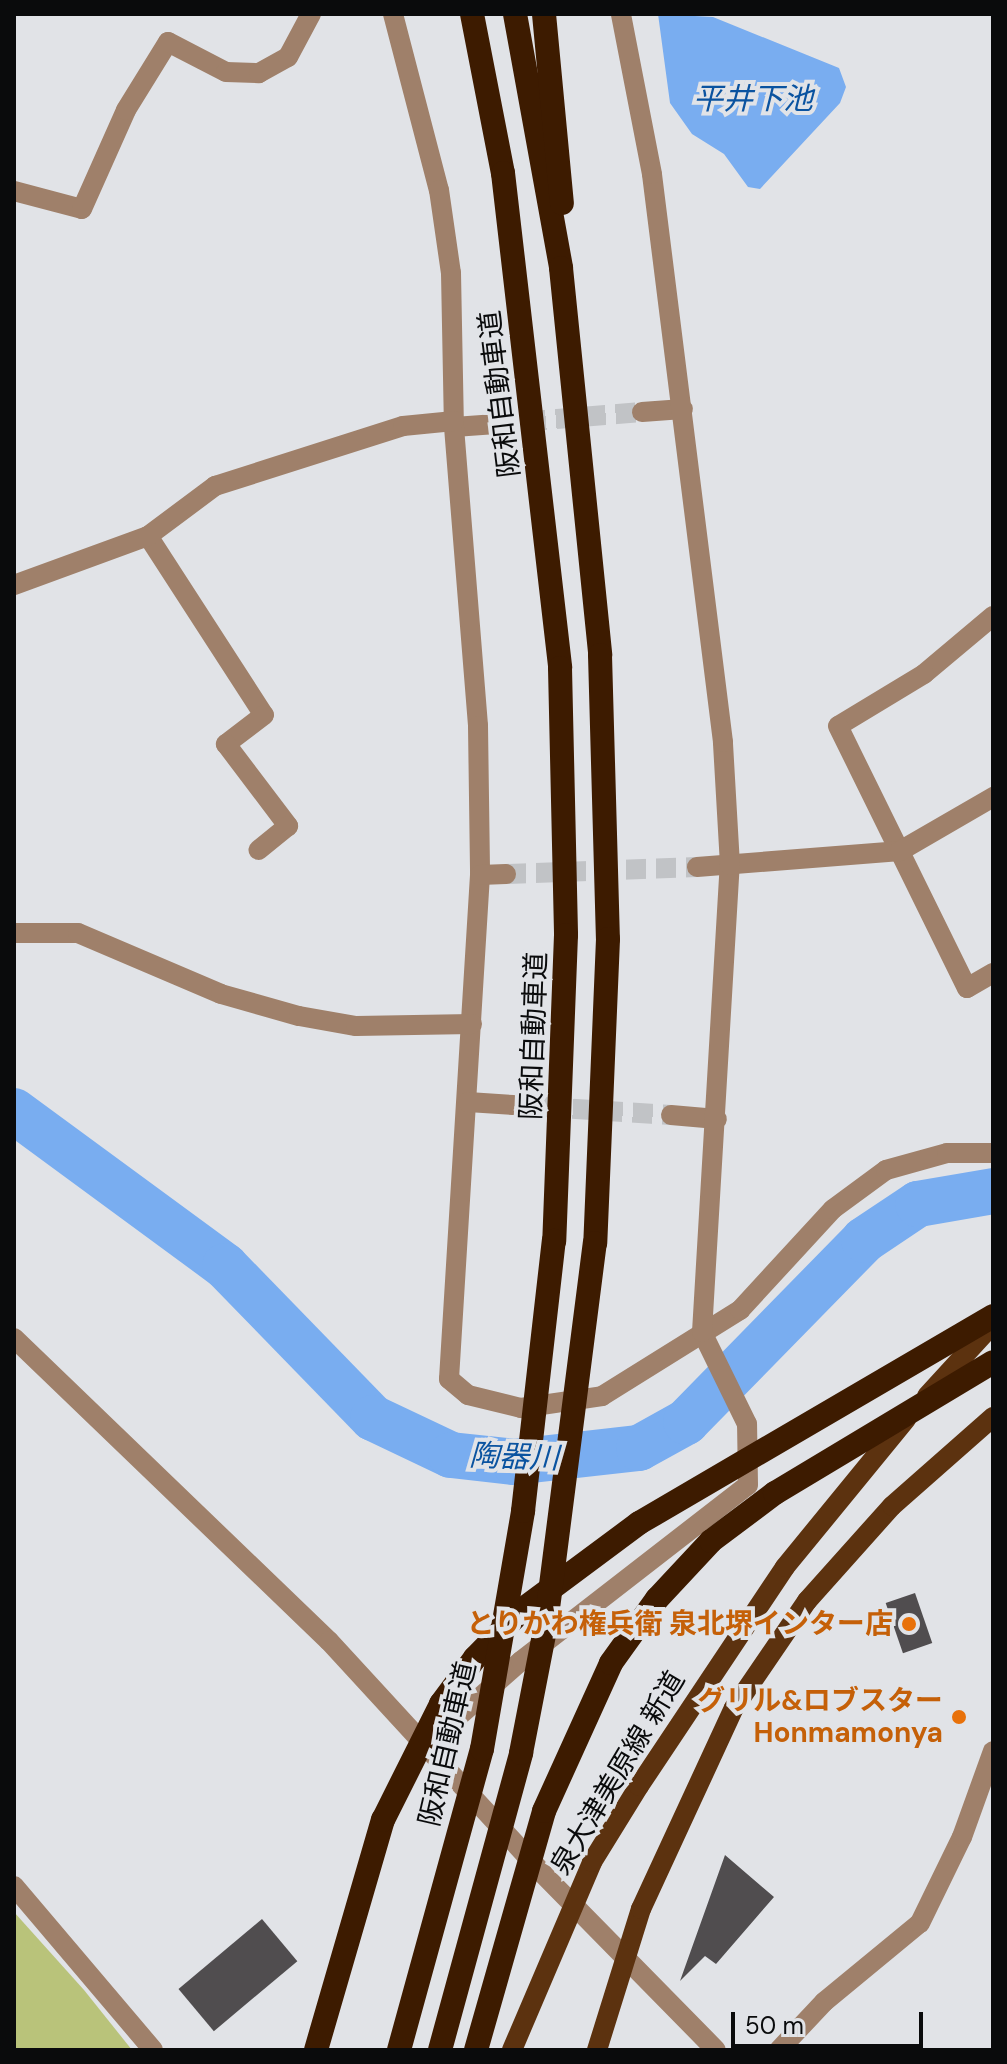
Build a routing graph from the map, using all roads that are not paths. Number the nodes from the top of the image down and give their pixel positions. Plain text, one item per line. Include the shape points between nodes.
1 (311, 14) edge
2 (393, 14) edge
3 (472, 14) edge
4 (515, 14) edge
5 (544, 14) edge
6 (621, 14) edge
7 (14, 191) edge
8 (561, 268) junction
9 (683, 409) junction
10 (642, 412) tunnel mouth
11 (454, 424) junction
12 (496, 424) tunnel mouth
13 (148, 536) junction
14 (14, 585) edge
15 (993, 616) edge
16 (993, 797) edge
17 (258, 850) dead end
18 (900, 851) junction
19 (730, 865) junction
20 (697, 867) tunnel mouth
21 (506, 874) tunnel mouth
22 (480, 875) junction
23 (14, 933) edge
24 (993, 973) edge
25 (472, 1024) junction
26 (468, 1102) junction
27 (513, 1105) tunnel mouth
28 (671, 1115) tunnel mouth
29 (717, 1119) junction
30 (993, 1153) edge
31 (993, 1316) edge
32 (993, 1324) edge
33 (702, 1332) junction
34 (14, 1338) edge
35 (993, 1362) edge
36 (993, 1417) edge
37 (424, 1747) junction
38 (993, 1751) edge
39 (14, 1886) edge
40 (572, 1904) junction
41 (626, 1957) junction
42 (153, 2050) edge
43 (316, 2050) edge
44 (399, 2050) edge
45 (440, 2050) edge
46 (476, 2050) edge
47 (512, 2050) edge
48 (597, 2050) edge
49 (716, 2050) edge
50 (779, 2050) edge

1 - 7 street via 288,57 259,73 226,72 168,42 126,110 82,209
2 - 11 street via 439,190 451,273
3 - 44 highway, 阪和自動車道, bridge via 503,173 560,668 566,935 554,1241 523,1511 482,1749
4 - 8 highway
5 - 8 highway via 562,184
6 - 9 street via 652,174
8 - 45 highway, bridge via 600,671 608,939 595,1243 546,1624 521,1753
9 - 10 street
9 - 19 street via 710,613
11 - 12 street
11 - 13 street via 403,426 215,486
11 - 22 street via 478,726
13 - 14 street
13 - 17 street via 264,715 226,744 288,826
15 - 18 street via 924,674 838,726
16 - 18 street
18 - 19 street
18 - 24 street via 967,988
19 - 20 street
19 - 29 street
21 - 22 street
22 - 25 street
23 - 25 street via 78,933 221,994 299,1016 356,1026
25 - 26 street
26 - 27 street
26 - 33 street via 449,1379 468,1395 521,1408 602,1396
28 - 29 street
29 - 33 street
30 - 33 street via 947,1153 886,1170 833,1209 740,1310
31 - 43 highway, bridge via 639,1523 522,1610 475,1658 441,1704 383,1820
32 - 40 main road, 泉大津美原線 新道 via 860,1470 785,1567 639,1786
33 - 37 street via 747,1424 748,1485 521,1661
34 - 37 street via 329,1641
35 - 46 highway, bridge via 775,1493 711,1541 657,1599 611,1663 549,1798
36 - 41 main road via 881,1518 807,1601 734,1708 677,1820
37 - 40 street
38 - 50 street via 962,1837 920,1923 824,2002
39 - 42 street
40 - 41 street
40 - 47 main road, 泉大津美原線 新道
41 - 48 main road
41 - 49 street

